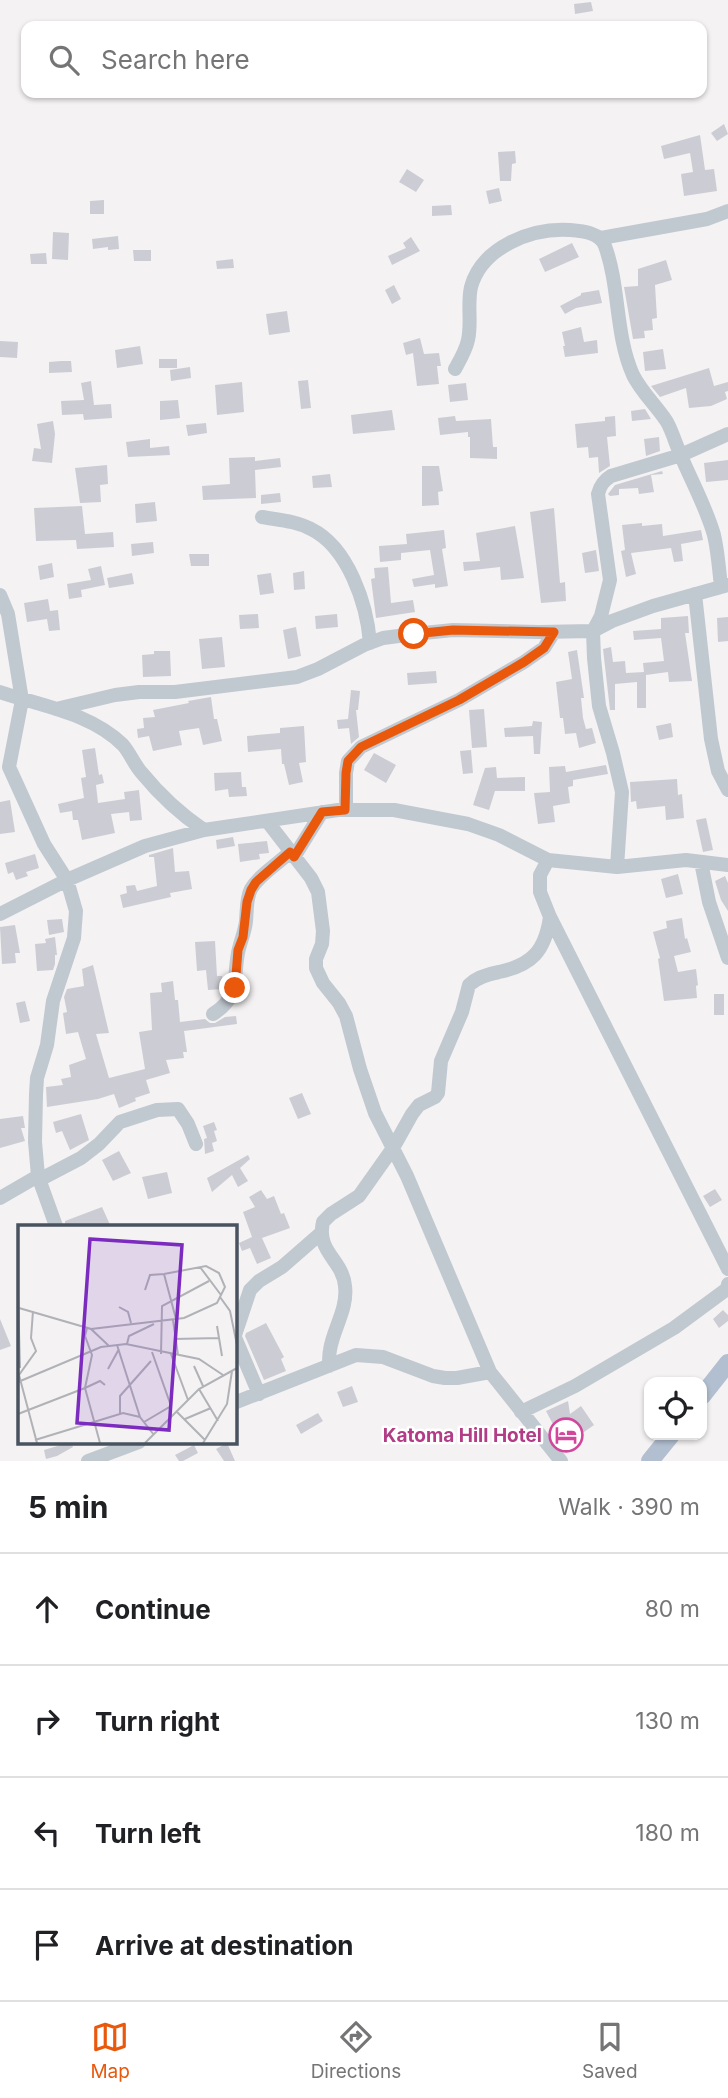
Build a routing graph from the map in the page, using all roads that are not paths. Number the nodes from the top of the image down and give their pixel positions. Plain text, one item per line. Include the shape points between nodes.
1 (728, 211) edge
2 (601, 238) junction
3 (456, 369) dead end
4 (728, 434) edge
5 (681, 455) junction
6 (262, 517) dead end
7 (724, 586) edge
8 (695, 594) junction
9 (0, 595) edge
10 (593, 631) junction
11 (554, 632) junction
12 (370, 643) junction
13 (0, 692) edge
14 (22, 699) junction
15 (56, 709) junction
16 (728, 738) edge
17 (712, 739) junction
18 (728, 790) edge
19 (345, 810) junction
20 (322, 812) junction
21 (267, 821) junction
22 (204, 830) junction
23 (292, 854) junction
24 (548, 860) junction
25 (701, 862) junction
26 (728, 865) edge
27 (617, 867) junction
28 (67, 880) junction
29 (0, 914) edge
30 (550, 917) junction
31 (728, 958) edge
32 (213, 1014) dead end
33 (196, 1144) dead end
34 (393, 1148) junction
35 (39, 1178) junction
36 (0, 1198) edge
37 (55, 1225) edge
38 (321, 1233) junction
39 (728, 1269) edge
40 (728, 1284) edge
41 (236, 1331) edge
42 (236, 1337) edge
43 (728, 1363) edge
44 (329, 1366) junction
45 (490, 1372) junction
46 (707, 1390) edge
47 (259, 1394) junction
48 (236, 1402) edge
49 (521, 1412) junction
50 (667, 1440) edge
51 (129, 1444) edge
52 (88, 1461) edge
53 (132, 1461) edge
54 (561, 1461) edge
55 (650, 1461) edge

1 - 2 street
2 - 3 street via 578,231 553,231 505,244 492,254 472,284 468,341
2 - 5 street via 632,373 665,419
4 - 5 street
5 - 7 street via 713,534
5 - 10 street via 611,476 599,488 610,580
6 - 12 street via 312,529 338,553 359,590
7 - 8 street
8 - 10 street
8 - 17 street
9 - 14 street via 8,614
10 - 11 street
10 - 27 street via 599,706 622,792
11 - 12 street via 453,630
11 - 19 street via 544,648 524,662 459,700 361,747 348,761
12 - 15 street via 297,677 115,695
13 - 14 street
14 - 15 street
14 - 28 street via 9,767 44,844
15 - 22 street via 88,722 123,746 181,815
16 - 17 street
17 - 18 street via 718,771
19 - 20 street
19 - 24 street via 394,810 468,824
20 - 21 street
20 - 23 street
21 - 22 street
21 - 23 street
22 - 28 street via 145,846
23 - 32 street via 251,890 235,988 224,1008
23 - 34 street via 320,899 323,931 317,968 346,1016 375,1113
24 - 27 street
24 - 30 street via 540,875 540,892
25 - 26 street
25 - 27 street
25 - 31 street
28 - 29 street
28 - 35 street via 76,924 37,1078 34,1120
30 - 34 street via 547,937 526,963 469,985 442,1061 439,1093 419,1105
30 - 39 street
33 - 35 street via 178,1109 157,1110 120,1122 81,1158
34 - 38 street via 359,1196 323,1222
34 - 45 street
35 - 36 street
35 - 37 street
38 - 41 street via 250,1290
38 - 44 street via 345,1287
40 - 49 street via 674,1328
42 - 47 street
43 - 46 main road
44 - 45 street via 356,1355 383,1357 445,1378
44 - 47 street
45 - 49 street
47 - 48 street
49 - 54 street
50 - 55 main road
51 - 52 street
51 - 53 street

